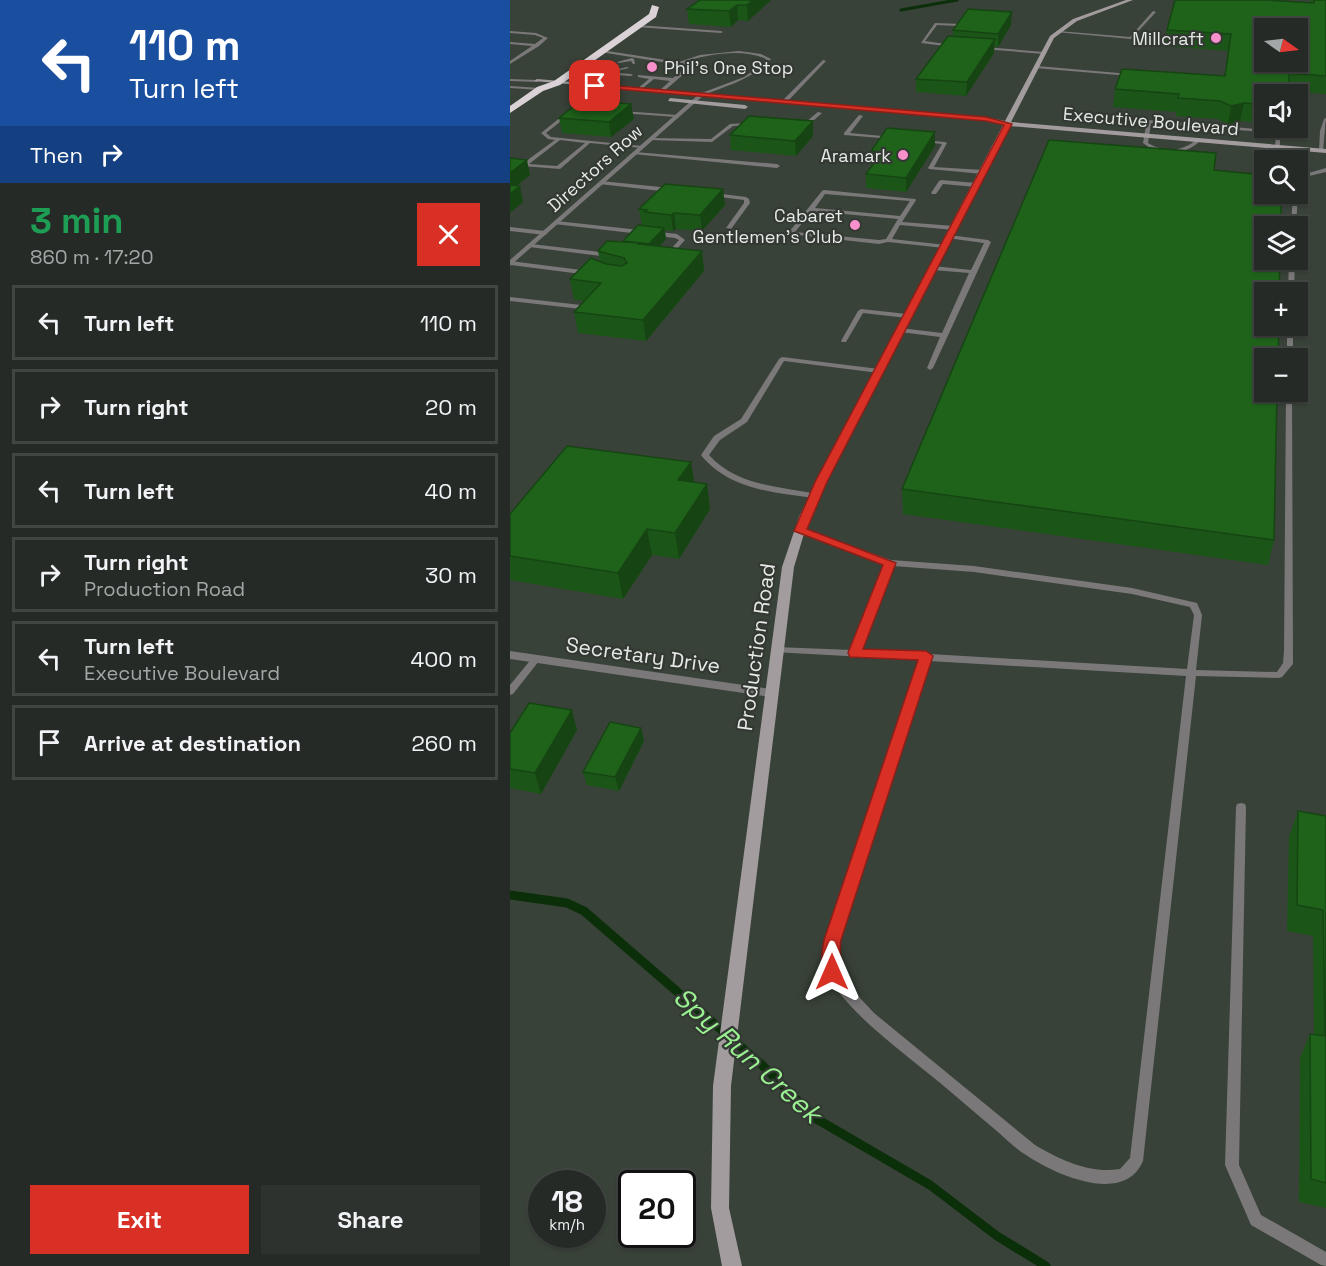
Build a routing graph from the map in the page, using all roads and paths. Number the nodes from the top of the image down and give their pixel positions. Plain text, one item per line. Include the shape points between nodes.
1 (665, 0) edge
2 (1131, 0) edge
3 (655, 7) junction
4 (1154, 12) dead end
5 (636, 14) dead end
6 (637, 26) junction
7 (510, 32) edge
8 (721, 32) edge
9 (1058, 32) junction
10 (510, 43) edge
11 (538, 45) junction
12 (946, 46) junction
13 (957, 46) edge
14 (979, 48) edge
15 (601, 51) junction
16 (1044, 52) junction
17 (824, 61) dead end
18 (632, 62) junction
19 (681, 62) junction
20 (510, 63) edge
21 (611, 67) dead end
22 (1037, 67) junction
23 (619, 68) junction
24 (576, 70) junction
25 (612, 74) junction
26 (547, 75) dead end
27 (1141, 76) edge
28 (651, 78) junction
29 (510, 80) edge
30 (675, 80) junction
31 (557, 83) junction
32 (539, 85) junction
33 (595, 86) junction
34 (510, 87) edge
35 (639, 90) junction
36 (661, 91) junction
37 (700, 95) junction
38 (692, 102) junction
39 (784, 102) junction
40 (575, 109) edge
41 (510, 110) edge
42 (617, 111) edge
43 (820, 113) junction
44 (677, 116) junction
45 (861, 116) junction
46 (1326, 119) edge
47 (756, 124) edge
48 (1008, 124) junction
49 (797, 128) edge
50 (1145, 135) junction
51 (559, 138) junction
52 (651, 139) junction
53 (901, 139) edge
54 (912, 140) edge
55 (1199, 140) junction
56 (589, 142) junction
57 (642, 147) junction
58 (1278, 147) junction
59 (1278, 150) edge
60 (1324, 151) edge
61 (635, 153) junction
62 (777, 166) dead end
63 (1326, 170) edge
64 (983, 172) junction
65 (1308, 175) edge
66 (601, 183) junction
67 (976, 185) junction
68 (682, 192) edge
69 (705, 194) edge
70 (934, 194) dead end
71 (812, 209) junction
72 (901, 220) junction
73 (556, 223) junction
74 (729, 228) dead end
75 (510, 229) edge
76 (545, 233) junction
77 (949, 237) junction
78 (888, 240) junction
79 (531, 246) junction
80 (622, 256) edge
81 (655, 260) edge
82 (511, 264) edge
83 (933, 268) junction
84 (973, 272) junction
85 (598, 274) edge
86 (510, 299) edge
87 (581, 307) edge
88 (908, 316) junction
89 (900, 330) junction
90 (944, 335) junction
91 (844, 341) dead end
92 (930, 368) dead end
93 (879, 371) junction
94 (1289, 402) edge
95 (814, 496) junction
96 (800, 531) junction
97 (890, 563) junction
98 (776, 650) junction
99 (855, 653) junction
100 (510, 655) edge
101 (926, 656) junction
102 (536, 659) junction
103 (1192, 673) junction
104 (510, 692) edge
105 (771, 693) junction
106 (1241, 807) dead end
107 (1326, 1260) edge
108 (732, 1266) edge

1 - 3 highway
2 - 9 street, Production Road via 1088,14
3 - 5 highway
3 - 6 highway via 653,15
4 - 9 lane via 1131,38
6 - 8 lane
6 - 15 highway
7 - 11 lane via 546,38
9 - 16 street, Production Road
10 - 11 lane
11 - 20 lane
12 - 12 lane via 922,42 936,24 961,25
12 - 13 lane
14 - 16 lane
15 - 18 lane
15 - 24 highway
16 - 22 street, Production Road
17 - 39 lane
18 - 19 lane
18 - 23 lane
18 - 23 lane
19 - 30 lane via 690,66
19 - 37 lane via 718,54 769,59 749,78
21 - 23 lane
22 - 27 lane
22 - 48 street, Production Road
23 - 23 lane via 620,77 630,75
23 - 25 lane
24 - 25 lane
24 - 31 highway
25 - 33 lane
26 - 32 highway
28 - 28 lane via 640,76 648,74
28 - 30 lane
28 - 35 lane
29 - 32 lane
30 - 36 lane
31 - 32 highway
31 - 33 street, Executive Boulevard
32 - 34 lane
32 - 38 street, Executive Boulevard
32 - 41 highway
33 - 35 street, Executive Boulevard
35 - 36 street, Executive Boulevard
36 - 37 street, Executive Boulevard
37 - 38 street, Directors Row
37 - 39 street, Executive Boulevard
38 - 43 street, Executive Boulevard
38 - 44 street, Directors Row
39 - 48 street, Executive Boulevard
40 - 51 lane via 543,133
42 - 44 lane
43 - 45 street, Executive Boulevard
43 - 49 lane via 809,125
44 - 52 street, Directors Row
45 - 48 street, Executive Boulevard via 981,126
45 - 53 lane via 846,134
46 - 60 lane via 1322,131
47 - 52 lane via 732,125 711,141
48 - 50 street, Executive Boulevard
48 - 64 street, Production Road
50 - 55 street, Executive Boulevard
50 - 55 lane via 1150,147 1168,151 1188,149
50 - 58 lane via 1149,121 1278,132
51 - 56 lane
51 - 56 lane via 524,165 558,168
52 - 57 street, Directors Row
54 - 64 lane via 945,143 931,168
55 - 58 street, Executive Boulevard
56 - 57 lane
57 - 61 street, Directors Row
58 - 59 lane
58 - 60 street, Executive Boulevard
61 - 62 lane
61 - 66 street, Directors Row
63 - 65 lane
64 - 67 street, Production Road
66 - 68 lane
66 - 73 street, Directors Row
67 - 70 lane via 941,182
67 - 77 street, Production Road
69 - 74 lane via 746,200
71 - 72 lane
71 - 72 lane via 824,192 913,200
71 - 78 lane via 791,233
72 - 77 lane
72 - 78 lane
73 - 76 street, Directors Row
73 - 81 lane via 677,236 682,240 665,259
75 - 76 lane
76 - 79 street, Directors Row
77 - 78 lane
77 - 83 street, Production Road
77 - 84 lane via 988,242
79 - 80 lane
79 - 82 street, Directors Row
82 - 85 lane
83 - 84 lane
83 - 88 street, Production Road
84 - 90 lane
86 - 87 lane
88 - 89 street, Production Road
88 - 91 lane via 861,311
89 - 90 lane
89 - 93 street, Production Road
90 - 92 lane
93 - 95 street, Production Road
93 - 95 lane via 782,359 744,420 717,438 705,455 713,467 730,476
94 - 103 lane via 1288,664 1279,675
95 - 96 street, Production Road
96 - 97 lane
96 - 98 street, Production Road via 788,567
97 - 99 lane
97 - 103 lane via 974,569 1194,605 1198,615
98 - 99 lane
98 - 105 street, Production Road
99 - 101 lane
100 - 102 street, Secretary Drive
101 - 103 lane
101 - 103 lane via 833,940 832,972 870,1017 1030,1150 1060,1166 1109,1177 1124,1174 1136,1161
102 - 104 lane
102 - 105 street, Secretary Drive
105 - 108 street, Production Road via 722,1086 720,1208
106 - 107 lane via 1232,1165 1256,1220

